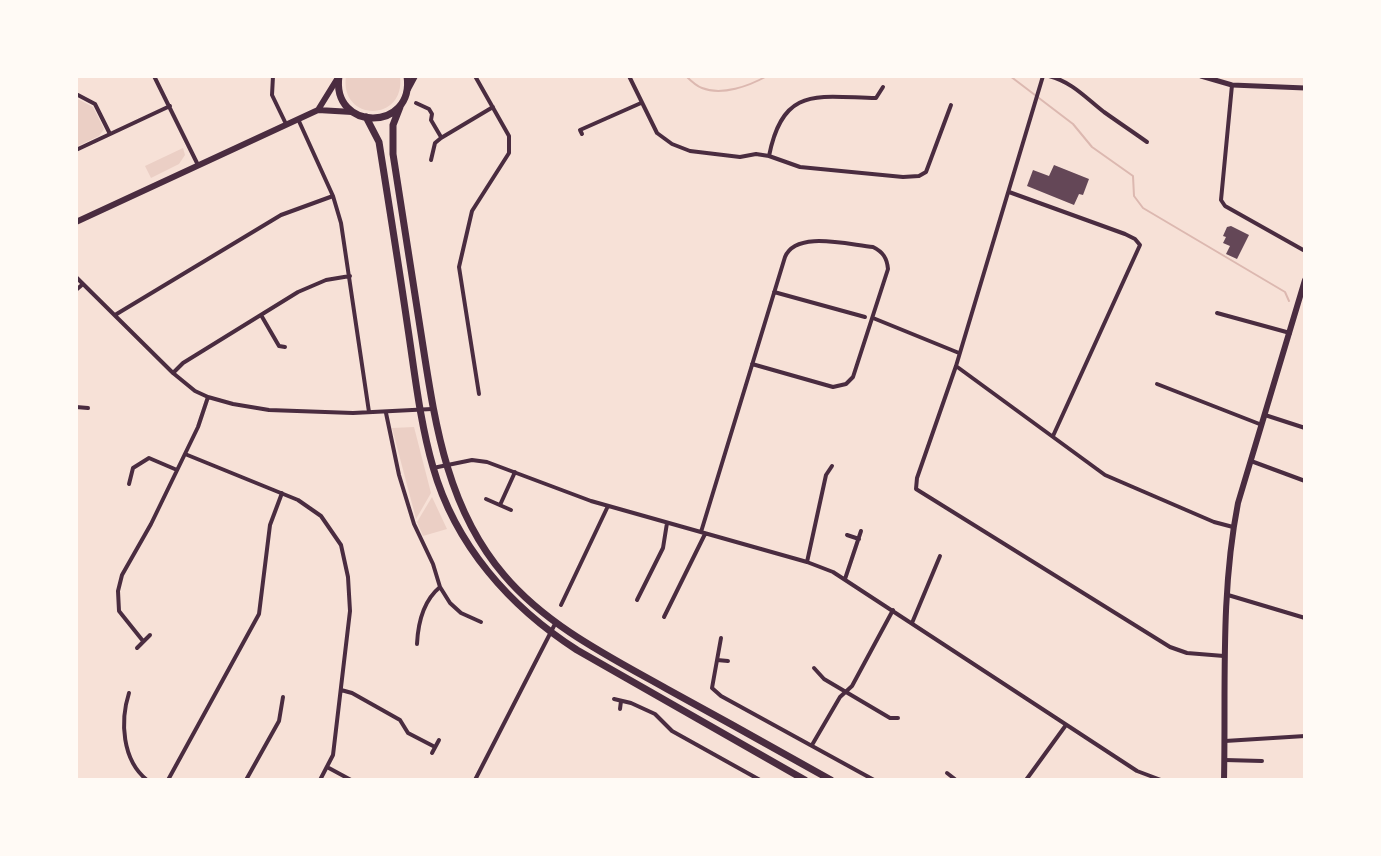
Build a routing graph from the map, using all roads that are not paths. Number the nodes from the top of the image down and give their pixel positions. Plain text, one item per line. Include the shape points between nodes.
1 (154, 76) edge
2 (339, 76) edge
3 (407, 76) edge
4 (415, 76) edge
5 (475, 76) edge
6 (629, 76) edge
7 (1046, 76) edge
8 (1201, 76) edge
9 (276, 78) edge
10 (1232, 85) junction
11 (883, 87) dead end
12 (1305, 88) edge
13 (408, 89) junction
14 (76, 94) edge
15 (416, 103) dead end
16 (641, 103) junction
17 (951, 105) dead end
18 (170, 106) junction
19 (400, 107) junction
20 (493, 107) junction
21 (318, 110) junction
22 (439, 110) dead end
23 (352, 112) junction
24 (432, 114) junction
25 (366, 117) junction
26 (298, 119) junction
27 (286, 124) junction
28 (110, 134) junction
29 (582, 134) dead end
30 (441, 138) junction
31 (1147, 142) dead end
32 (76, 150) edge
33 (769, 156) junction
34 (431, 160) dead end
35 (198, 165) junction
36 (1009, 192) junction
37 (333, 196) junction
38 (76, 222) edge
39 (1305, 251) edge
40 (350, 276) junction
41 (76, 277) edge
42 (1305, 280) edge
43 (83, 284) junction
44 (76, 290) edge
45 (774, 292) junction
46 (1217, 313) dead end
47 (261, 315) junction
48 (114, 316) junction
49 (865, 317) dead end
50 (873, 318) junction
51 (1290, 333) junction
52 (285, 347) dead end
53 (959, 353) junction
54 (752, 364) junction
55 (956, 366) junction
56 (173, 373) junction
57 (1157, 384) dead end
58 (479, 394) dead end
59 (208, 397) junction
60 (76, 407) edge
61 (88, 408) dead end
62 (420, 409) junction
63 (432, 409) junction
64 (369, 412) junction
65 (386, 413) junction
66 (1265, 415) junction
67 (1262, 425) junction
68 (1305, 428) edge
69 (1053, 436) junction
70 (185, 454) junction
71 (1251, 461) junction
72 (832, 466) dead end
73 (445, 467) junction
74 (433, 468) junction
75 (177, 470) junction
76 (515, 472) junction
77 (1305, 481) edge
78 (129, 484) dead end
79 (282, 493) junction
80 (486, 499) dead end
81 (500, 505) junction
82 (608, 506) junction
83 (511, 510) dead end
84 (667, 523) junction
85 (1233, 527) junction
86 (861, 531) dead end
87 (703, 533) junction
88 (847, 535) dead end
89 (859, 539) junction
90 (940, 556) dead end
91 (807, 562) junction
92 (845, 579) junction
93 (440, 587) junction
94 (1226, 594) junction
95 (637, 600) dead end
96 (561, 605) dead end
97 (893, 610) junction
98 (664, 617) dead end
99 (1305, 618) edge
100 (481, 622) dead end
101 (556, 622) junction
102 (912, 623) junction
103 (549, 631) junction
104 (150, 635) dead end
105 (721, 638) dead end
106 (143, 641) junction
107 (417, 644) dead end
108 (137, 648) dead end
109 (1224, 656) junction
110 (717, 660) junction
111 (728, 661) dead end
112 (814, 668) dead end
113 (341, 690) junction
114 (846, 692) junction
115 (129, 693) dead end
116 (283, 697) dead end
117 (614, 699) dead end
118 (621, 701) junction
119 (620, 709) dead end
120 (898, 718) dead end
121 (1066, 725) junction
122 (1305, 736) edge
123 (439, 740) dead end
124 (1225, 741) junction
125 (812, 746) junction
126 (1225, 760) junction
127 (1262, 761) dead end
128 (327, 767) junction
129 (947, 773) dead end
130 (147, 780) edge
131 (168, 780) edge
132 (246, 780) edge
133 (320, 780) edge
134 (351, 780) edge
135 (475, 780) edge
136 (760, 780) edge
137 (805, 780) edge
138 (831, 780) edge
139 (874, 780) edge
140 (956, 780) edge
141 (1026, 780) edge
142 (1161, 780) edge
143 (1224, 780) edge

1 - 18 street
2 - 21 main road
2 - 23 highway via 340,95
3 - 13 highway
4 - 13 main road
5 - 20 street
6 - 16 street
7 - 31 street via 1077,89
7 - 36 street
8 - 10 street
9 - 27 street via 272,95
10 - 12 street
10 - 39 street via 1221,200
11 - 33 street via 876,98 820,97 795,104 780,122
13 - 19 highway
14 - 28 street via 95,104
15 - 24 street
16 - 29 street via 580,130
16 - 33 street via 657,133 672,144 690,151
17 - 33 street via 926,172 919,176 800,167
18 - 28 street
18 - 35 street
19 - 25 highway via 384,117
19 - 63 highway via 393,125 393,154
20 - 30 street
20 - 58 street via 509,136 509,153 472,211 459,267
21 - 23 main road
21 - 26 main road
22 - 24 street
23 - 25 highway
24 - 30 street
25 - 62 highway via 379,142
26 - 27 main road
26 - 37 street
27 - 35 main road
28 - 32 street
30 - 34 street
35 - 38 main road
36 - 53 street
36 - 69 street via 1125,234 1140,245
37 - 40 street
37 - 48 street via 281,215
40 - 47 street via 298,292
40 - 64 street
41 - 43 street
42 - 51 main road
43 - 44 street
43 - 48 street
45 - 49 street
45 - 50 street via 794,244 805,240 873,247 881,251 888,269
45 - 54 street
46 - 51 street
47 - 52 street via 279,346
47 - 56 street
48 - 56 street
50 - 53 street
50 - 54 street via 853,377 839,387
51 - 66 main road
53 - 55 street
54 - 87 street
55 - 69 street
55 - 109 street via 916,489 1170,647
56 - 59 street
57 - 67 street
59 - 64 street via 269,410
59 - 70 street
60 - 61 street
62 - 63 street
62 - 65 street
62 - 74 highway
63 - 73 highway
64 - 65 street
65 - 93 street via 414,524
66 - 67 main road
66 - 68 street
67 - 71 main road
69 - 85 street via 1117,482
70 - 75 street
70 - 79 street
71 - 77 street
71 - 85 main road
72 - 91 street
73 - 74 street
73 - 76 street via 472,460
73 - 101 highway via 464,514 491,558
74 - 103 highway via 453,518 495,583
75 - 78 street via 149,458 133,468
75 - 106 street via 118,591 119,611
76 - 81 street
76 - 82 street
79 - 113 street via 321,516 344,554 350,611
79 - 131 street via 270,525 259,614
80 - 81 street
81 - 83 street
82 - 84 street
82 - 96 street
84 - 87 street
84 - 95 street via 663,548
85 - 94 main road
86 - 89 street
87 - 91 street
87 - 98 street
88 - 89 street
89 - 92 street
90 - 102 street
91 - 92 street
92 - 97 street
93 - 100 street via 461,613
93 - 107 street via 428,600
94 - 99 street
94 - 109 main road
97 - 102 street
97 - 114 street
101 - 103 street
101 - 138 highway
102 - 121 street
103 - 135 street
103 - 137 highway
104 - 106 street
105 - 110 street
106 - 108 street
109 - 124 main road
110 - 111 street
110 - 125 street via 712,688
112 - 114 street
113 - 123 street via 400,720 408,733 433,750
113 - 128 street
114 - 120 street
114 - 125 street
115 - 130 street via 124,735 136,771
116 - 132 street via 279,721
117 - 118 street
118 - 119 street
118 - 136 street via 655,714 672,731
121 - 141 street
121 - 142 street via 1137,771
122 - 124 street
124 - 126 main road
125 - 139 street
126 - 127 street
126 - 143 main road
128 - 133 street
128 - 134 street
129 - 140 street

